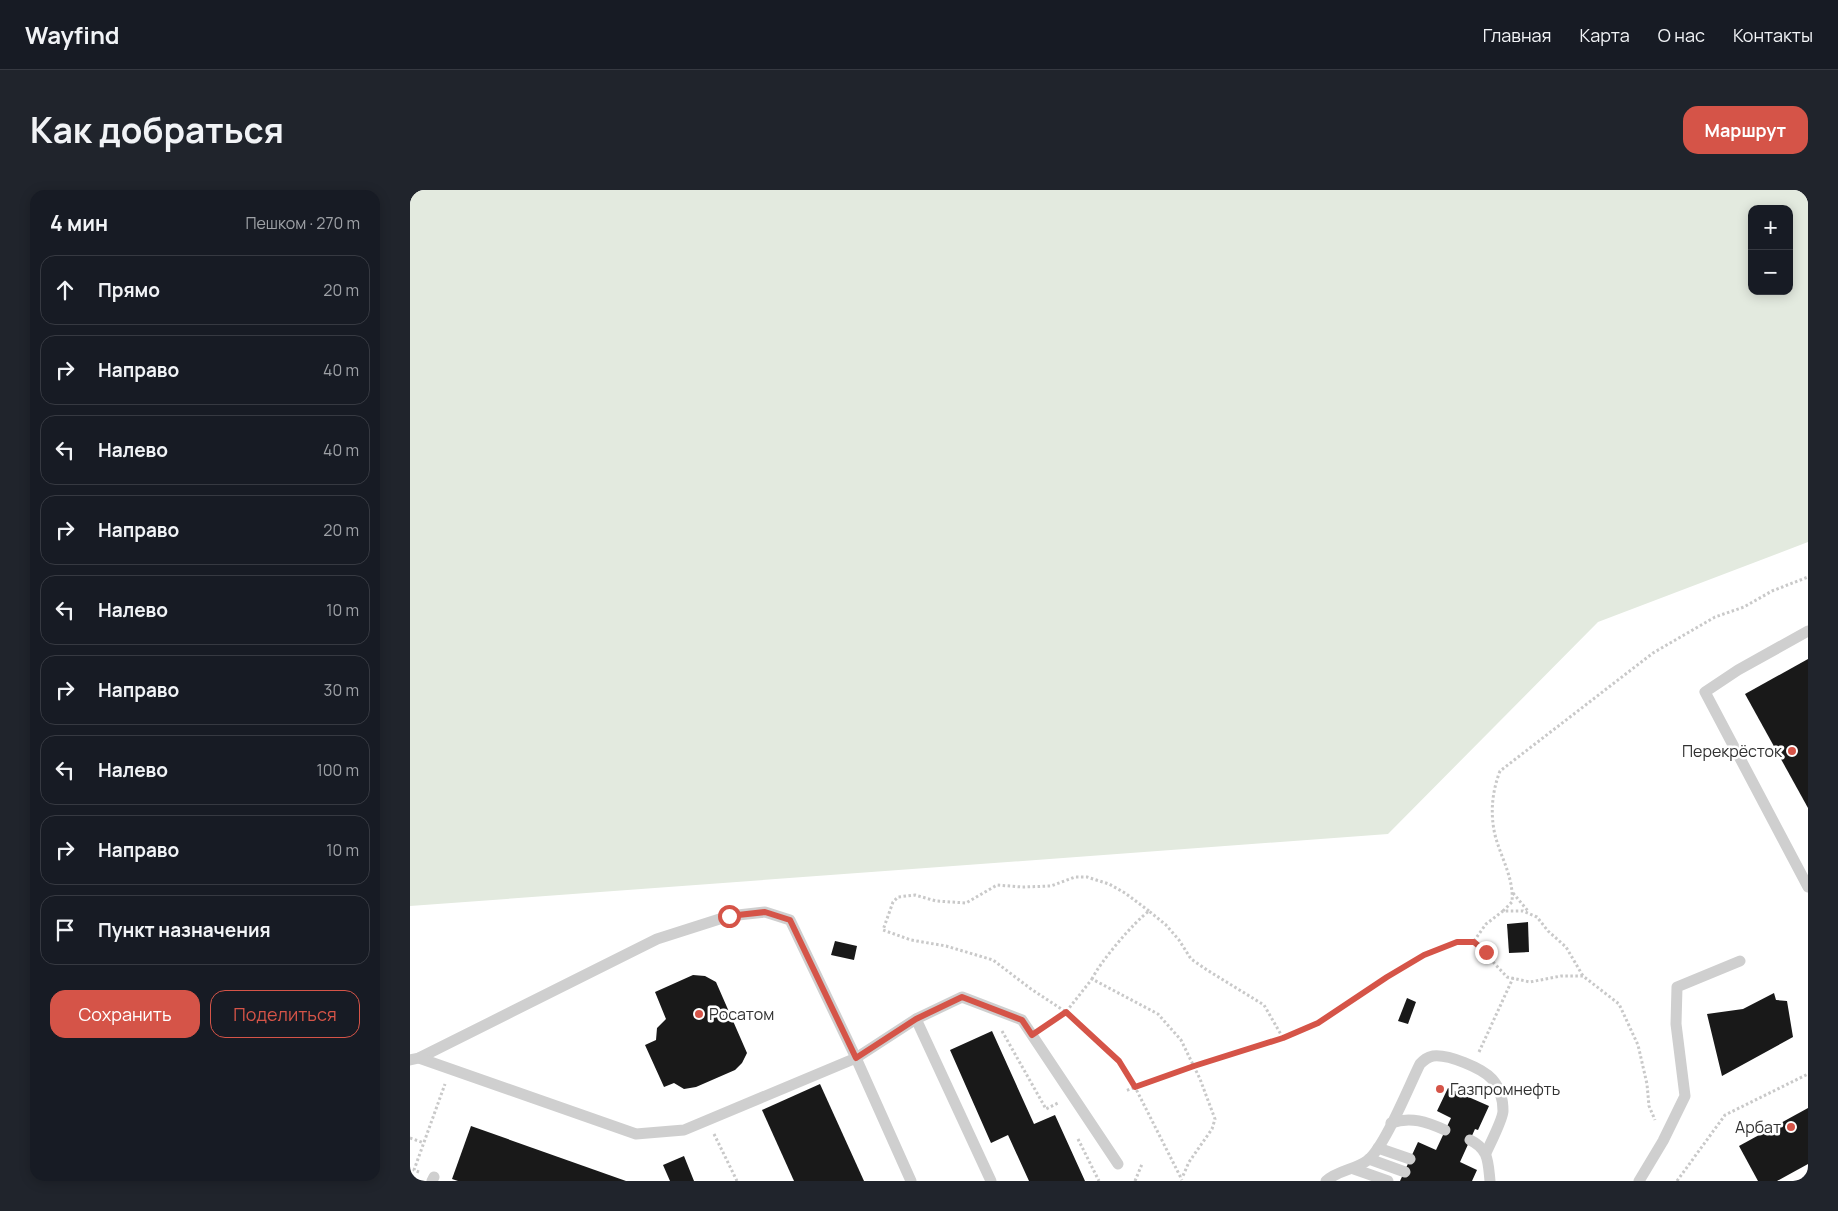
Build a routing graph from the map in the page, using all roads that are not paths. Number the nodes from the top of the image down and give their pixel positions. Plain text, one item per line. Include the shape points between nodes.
1 (1808, 631) edge
2 (1808, 887) edge
3 (1740, 961) dead end
4 (916, 1019) junction
5 (856, 1058) junction
6 (414, 1059) edge
7 (1391, 1123) junction
8 (1445, 1130) dead end
9 (1470, 1140) dead end
10 (1378, 1148) junction
11 (1486, 1154) junction
12 (1368, 1159) junction
13 (1410, 1159) dead end
14 (1118, 1164) dead end
15 (1354, 1169) junction
16 (1404, 1172) dead end
17 (911, 1181) edge
18 (991, 1181) edge
19 (1326, 1181) edge
20 (1388, 1181) edge
21 (1490, 1181) edge
22 (1639, 1181) edge

1 - 2 lane via 1705,692
3 - 22 lane via 1677,987 1676,1024 1685,1096
4 - 5 lane
4 - 14 lane via 962,997 1022,1020
4 - 18 lane
5 - 6 lane via 684,1130 636,1134
5 - 6 lane via 790,920 765,912 729,916 658,939
5 - 17 lane
7 - 8 lane via 1409,1119
7 - 10 lane
7 - 11 lane via 1420,1064 1426,1058 1444,1056 1484,1072 1500,1091 1504,1112
9 - 11 lane
10 - 12 lane
10 - 13 lane
11 - 21 lane
12 - 15 lane
12 - 16 lane
15 - 19 lane
15 - 20 lane

